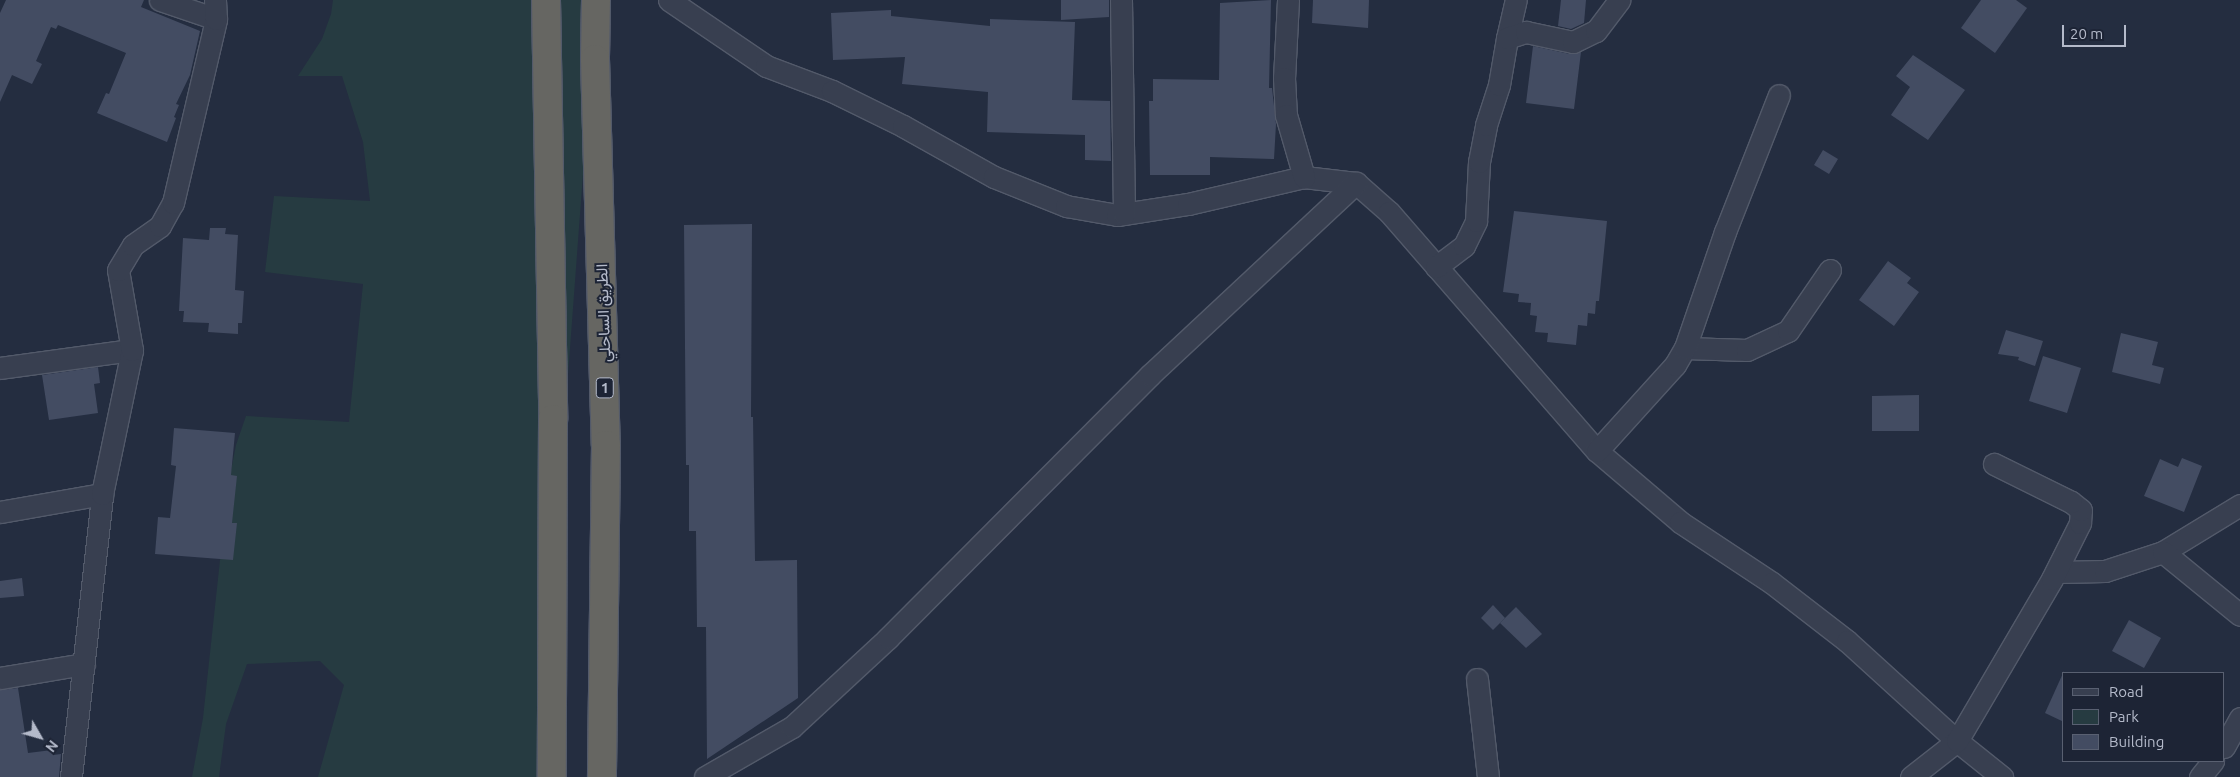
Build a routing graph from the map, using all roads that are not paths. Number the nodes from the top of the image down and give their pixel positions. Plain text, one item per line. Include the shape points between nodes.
1 (160, 0) edge
2 (546, 0) edge
3 (596, 0) edge
4 (669, 0) edge
5 (1121, 0) edge
6 (1288, 0) edge
7 (1516, 0) edge
8 (1619, 0) edge
9 (216, 9) edge
10 (1507, 38) junction
11 (1779, 95) dead end
12 (1304, 177) junction
13 (1356, 183) junction
14 (1124, 214) junction
15 (1436, 266) junction
16 (1830, 270) dead end
17 (1685, 348) junction
18 (132, 350) junction
19 (0, 368) edge
20 (1597, 451) junction
21 (1994, 464) dead end
22 (102, 494) junction
23 (2240, 505) edge
24 (0, 512) edge
25 (2162, 552) junction
26 (2056, 572) junction
27 (2240, 615) edge
28 (84, 664) junction
29 (0, 678) edge
30 (1476, 678) dead end
31 (2240, 718) edge
32 (1957, 741) junction
33 (2225, 745) edge
34 (2212, 762) edge
35 (71, 777) edge
36 (552, 777) edge
37 (602, 777) edge
38 (705, 777) edge
39 (1488, 777) edge
40 (1910, 777) edge
41 (2002, 777) edge
42 (2200, 777) edge

1 - 9 street
2 - 36 highway via 553,419
3 - 37 highway, الطريق الساحلي / 1 via 606,445
4 - 14 street via 766,66 850,100 994,177 1066,206
5 - 14 street
6 - 12 street via 1284,78 1286,115
7 - 10 street
8 - 10 street via 1596,31 1573,42 1526,32
9 - 18 street via 173,203 160,226 133,245 118,270
10 - 15 street via 1499,85 1486,125 1479,162 1476,221 1464,246
11 - 17 street via 1725,232
12 - 13 street
12 - 14 street via 1188,204
13 - 15 street via 1389,212
13 - 38 street via 1150,375 888,638 792,727
15 - 20 street
16 - 17 street via 1788,331 1747,350
17 - 20 street via 1675,366
18 - 19 street
18 - 22 street
20 - 32 street via 1680,522 1772,583 1847,641
21 - 26 street via 2081,510 2080,524
22 - 24 street
22 - 28 street
23 - 25 street
25 - 26 street via 2105,571
25 - 27 street
26 - 32 street
28 - 29 street
28 - 35 street
30 - 39 street
31 - 33 street
32 - 40 street
32 - 41 street
34 - 42 street

